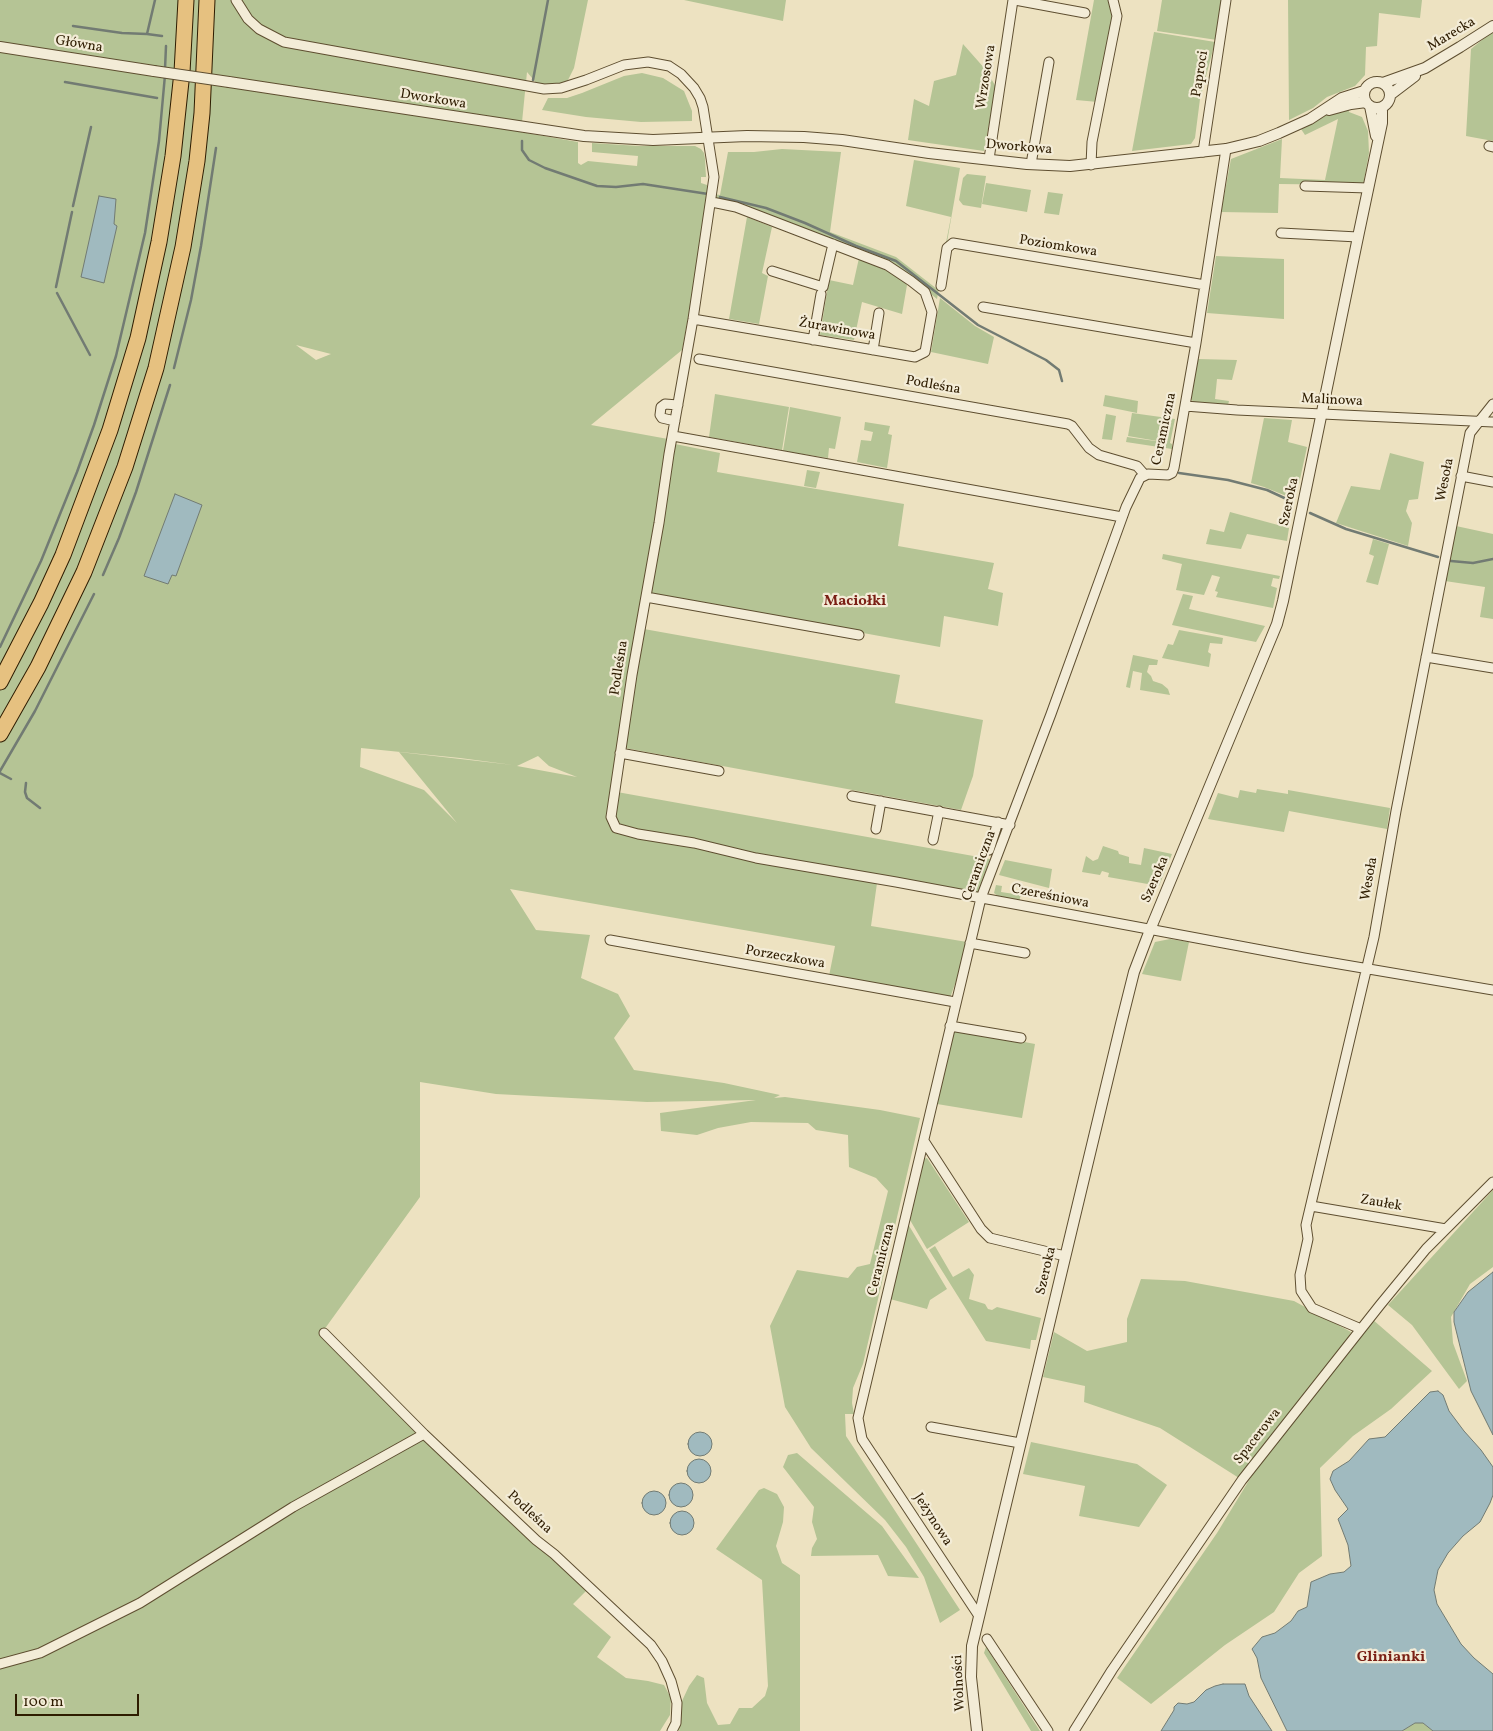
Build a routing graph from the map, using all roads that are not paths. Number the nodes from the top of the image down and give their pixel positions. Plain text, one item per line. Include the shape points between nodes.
1 (186, 0) edge
2 (207, 0) edge
3 (236, 0) edge
4 (1014, 0) edge
5 (1113, 0) edge
6 (1226, 0) edge
7 (1085, 12) dead end
8 (1493, 26) edge
9 (0, 46) edge
10 (1049, 62) dead end
11 (1424, 68) junction
12 (154, 70) joint
13 (1383, 83) junction
14 (1364, 91) junction
15 (1390, 95) junction
16 (1368, 104) junction
17 (1382, 107) junction
18 (1321, 112) junction
19 (708, 138) junction
20 (1378, 142) junction
21 (1226, 150) junction
22 (1203, 152) junction
23 (989, 159) junction
24 (1031, 164) junction
25 (1091, 165) junction
26 (1305, 186) dead end
27 (1368, 188) junction
28 (712, 202) junction
29 (1281, 233) dead end
30 (1358, 237) junction
31 (833, 244) junction
32 (772, 271) dead end
33 (1205, 285) junction
34 (941, 286) dead end
35 (821, 294) dead end
36 (984, 307) dead end
37 (880, 313) dead end
38 (693, 320) junction
39 (814, 340) junction
40 (1196, 343) junction
41 (874, 350) junction
42 (699, 358) dead end
43 (1493, 404) edge
44 (678, 405) junction
45 (1185, 406) junction
46 (1322, 414) junction
47 (675, 421) junction
48 (1477, 422) junction
49 (1493, 422) edge
50 (672, 438) junction
51 (1144, 474) junction
52 (1461, 476) junction
53 (1493, 482) edge
54 (1000, 500) dead end
55 (1122, 517) junction
56 (646, 597) junction
57 (859, 635) dead end
58 (1426, 657) junction
59 (1493, 668) edge
60 (0, 682) edge
61 (0, 734) edge
62 (620, 753) junction
63 (719, 771) dead end
64 (852, 796) dead end
65 (881, 801) junction
66 (939, 811) junction
67 (611, 817) joint
68 (998, 822) junction
69 (1010, 824) junction
70 (876, 829) dead end
71 (933, 840) dead end
72 (989, 850) dead end
73 (981, 898) junction
74 (1150, 930) junction
75 (610, 940) dead end
76 (970, 943) junction
77 (1025, 953) dead end
78 (1367, 968) junction
79 (1493, 990) edge
80 (955, 1002) junction
81 (950, 1026) junction
82 (1021, 1038) dead end
83 (924, 1141) junction
84 (1493, 1182) edge
85 (1310, 1206) junction
86 (1446, 1230) junction
87 (1065, 1256) junction
88 (1361, 1329) junction
89 (324, 1333) dead end
90 (931, 1427) dead end
91 (424, 1434) junction
92 (862, 1438) joint
93 (1020, 1444) junction
94 (979, 1616) junction
95 (975, 1635) joint
96 (987, 1639) dead end
97 (0, 1664) edge
98 (672, 1731) edge
99 (977, 1731) edge
100 (1048, 1731) edge
101 (1074, 1731) edge

1 - 60 highway via 178,110 159,242 123,390 63,555
2 - 61 highway via 197,161 162,346 125,467 84,572 38,667
3 - 19 street via 259,29 284,42 544,89 561,88 634,63 669,66 694,88 703,107
4 - 7 street
4 - 23 street, Wrzosowa
5 - 25 street via 1117,16 1092,142
6 - 22 street, Paproci
8 - 11 street, Marecka
9 - 12 street, Główna
10 - 24 street
11 - 13 street, Marecka
11 - 15 street, Marecka
12 - 19 street, Dworkowa, bridge via 584,136 653,140
13 - 14 street via 1372,82
13 - 15 street
14 - 16 street
14 - 18 street, Dworkowa via 1342,98
15 - 17 street
16 - 17 street
16 - 18 street, Dworkowa via 1351,104
16 - 20 street, Szeroka
17 - 20 street, Szeroka
18 - 21 street, Dworkowa via 1279,133
19 - 23 street, Dworkowa via 804,136
19 - 28 street, Podleśna via 714,177
20 - 27 street, Szeroka
21 - 22 street, Dworkowa
21 - 33 street, Ceramiczna
22 - 25 street, Dworkowa
23 - 24 street, Dworkowa
24 - 25 street, Dworkowa
26 - 27 street
27 - 30 street, Szeroka
28 - 31 street via 736,207
28 - 38 street, Podleśna
29 - 30 street
30 - 46 street, Szeroka
31 - 32 street via 824,287
31 - 41 street, Żurawinowa via 898,271 925,292 929,301 932,312 925,352 915,357
33 - 34 street, Poziomkowa via 953,243 947,248
33 - 40 street, Ceramiczna
35 - 39 street
36 - 40 street
37 - 41 street
38 - 39 street, Żurawinowa
38 - 44 street, Podleśna
39 - 41 street, Żurawinowa
40 - 45 street, Ceramiczna
42 - 51 street, Podleśna via 1068,424 1099,455 1137,466
43 - 48 street, Wesoła
44 - 47 street, Podleśna
44 - 47 street via 665,404 661,407 662,418
45 - 46 street, Malinowa
45 - 51 street, Ceramiczna via 1172,473
46 - 48 street, Malinowa
46 - 74 street, Szeroka via 1277,624
47 - 50 street, Podleśna
48 - 49 street, Malinowa
48 - 52 street, Wesoła via 1470,434
50 - 54 street
50 - 55 street
50 - 56 street, Podleśna
51 - 55 street, Ceramiczna
52 - 53 street
52 - 58 street, Wesoła
55 - 69 street, Ceramiczna
56 - 57 street
56 - 62 street, Podleśna
58 - 59 street
58 - 78 street, Wesoła
62 - 63 street
62 - 67 street, Podleśna
64 - 65 street
65 - 66 street
65 - 70 street
66 - 68 street
66 - 71 street
67 - 73 street, Czereśniowa via 616,828 638,834
68 - 69 street
68 - 72 street
69 - 73 street, Ceramiczna
73 - 74 street, Czereśniowa
73 - 76 street, Ceramiczna
74 - 78 street, Czereśniowa
74 - 87 street, Szeroka via 1134,972
75 - 80 street, Porzeczkowa
76 - 77 street
76 - 80 street, Ceramiczna
78 - 79 street, Czereśniowa
78 - 85 street, Wesoła
80 - 81 street, Ceramiczna
81 - 82 street
81 - 83 street, Ceramiczna
83 - 87 street via 980,1229 990,1238
83 - 92 street, Ceramiczna via 858,1418
84 - 86 street, Spacerowa
85 - 86 street, Zaułek
85 - 88 street, Wesoła via 1306,1225 1308,1239 1300,1275 1301,1291 1312,1308
86 - 88 street, Spacerowa via 1420,1256
87 - 93 street, Szeroka
88 - 101 street, Spacerowa via 1242,1480
89 - 91 street, Podleśna
90 - 93 street
91 - 97 street via 294,1507 140,1603 40,1653
91 - 98 street, Podleśna via 651,1645 672,1681 676,1723
92 - 94 street, Jeżynowa
93 - 94 street, Szeroka
94 - 95 street, Szeroka
95 - 99 street, Wolności via 971,1677
96 - 100 street

